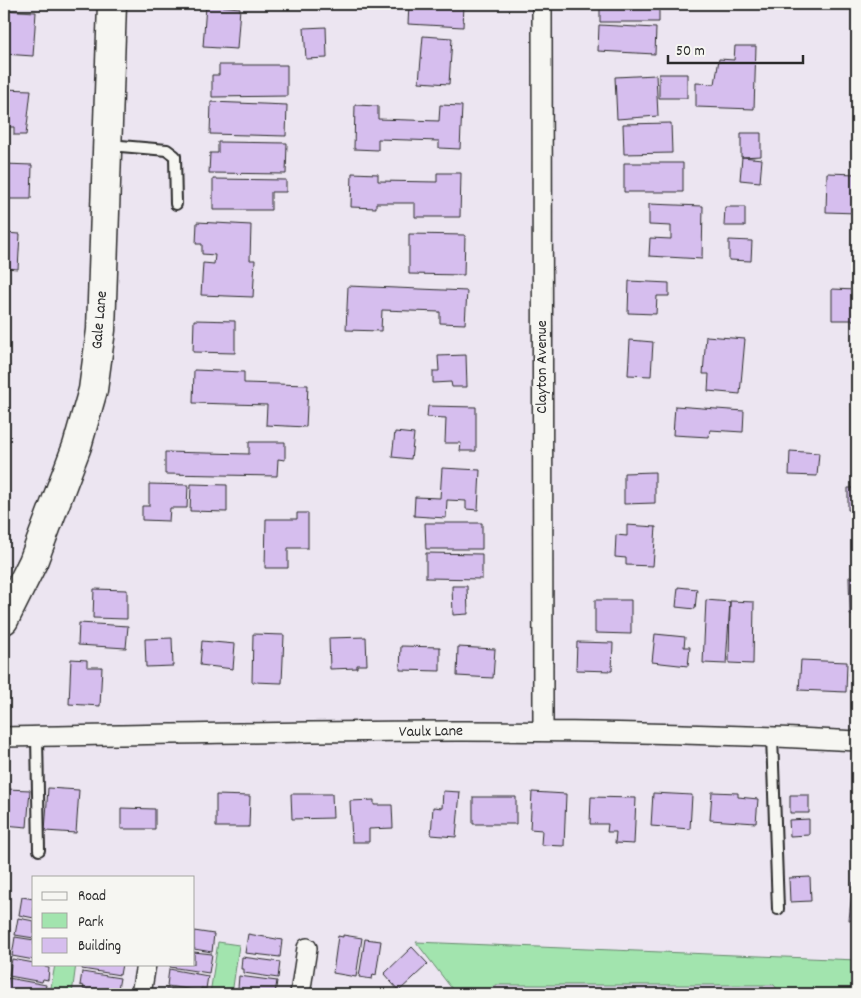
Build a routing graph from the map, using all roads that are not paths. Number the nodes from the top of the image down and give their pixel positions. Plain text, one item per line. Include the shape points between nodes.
1 (112, 4) edge
2 (542, 4) edge
3 (108, 145) junction
4 (176, 204) dead end
5 (4, 620) edge
6 (543, 731) junction
7 (4, 736) edge
8 (37, 736) junction
9 (772, 736) junction
10 (857, 741) edge
11 (39, 850) dead end
12 (778, 909) dead end
13 (307, 948) dead end
14 (146, 966) edge
15 (141, 994) edge
16 (300, 994) edge

1 - 3 street, Gale Lane
2 - 6 street, Clayton Avenue
3 - 4 lane via 167,150 175,156
3 - 5 street, Gale Lane via 101,330 92,390 77,446 33,562
6 - 8 street, Vaulx Lane
6 - 9 street, Vaulx Lane
7 - 8 street, Vaulx Lane
8 - 11 lane
9 - 10 street, Vaulx Lane
9 - 12 lane
13 - 16 street
14 - 15 street

